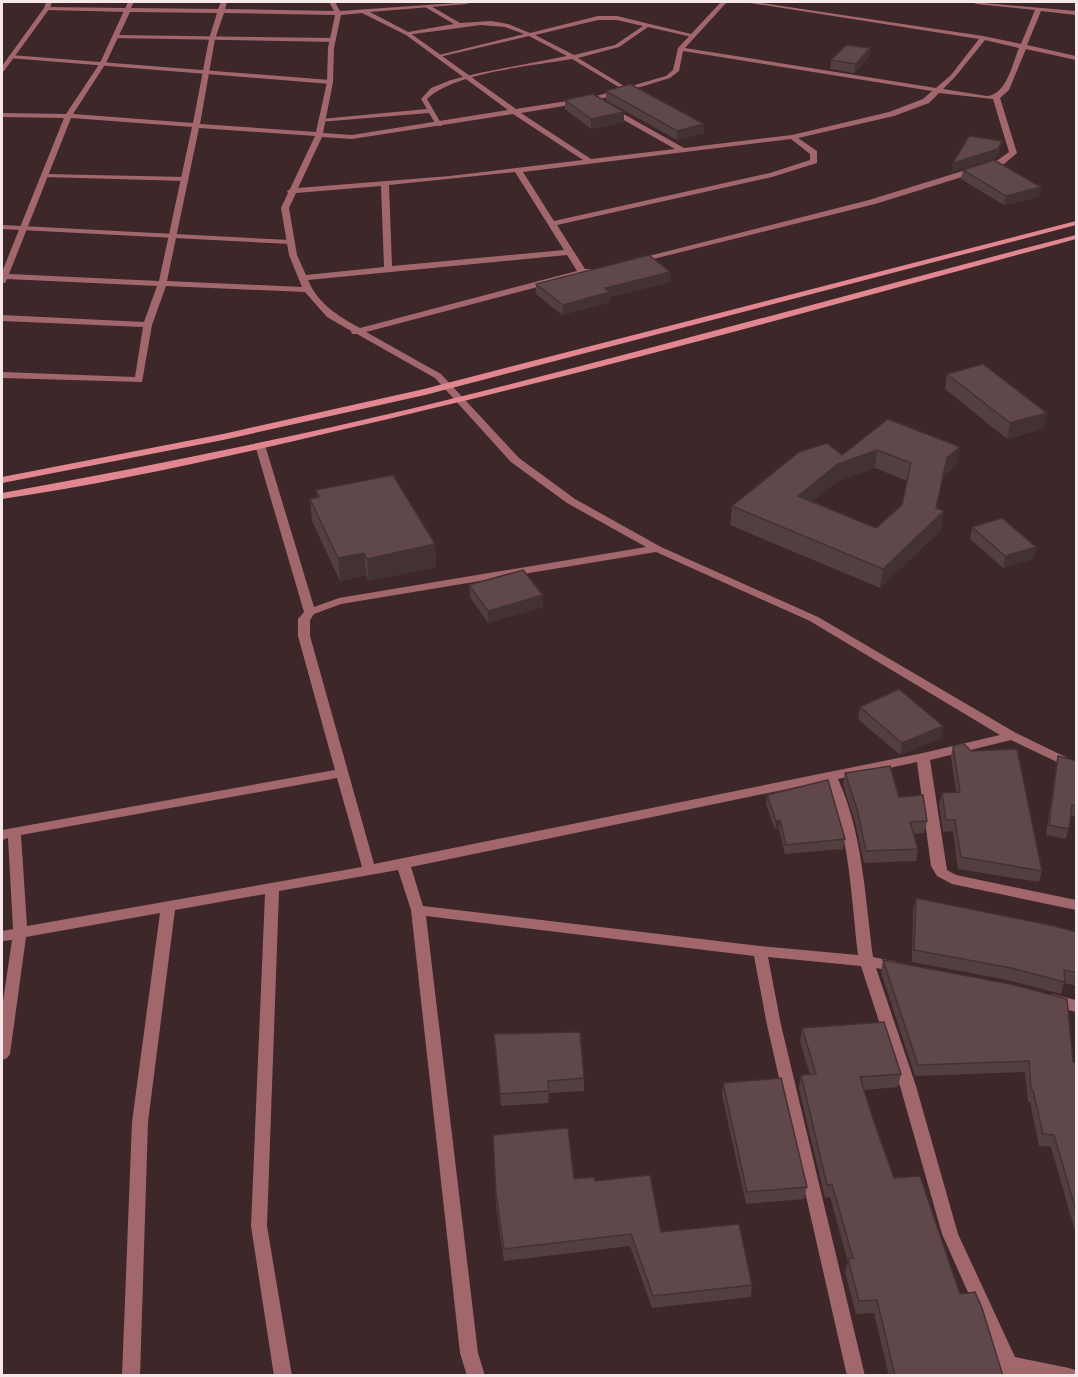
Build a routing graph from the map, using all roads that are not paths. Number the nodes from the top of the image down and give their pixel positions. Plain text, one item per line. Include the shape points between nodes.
1 (131, 2) edge
2 (332, 2) edge
3 (467, 2) edge
4 (724, 2) edge
5 (747, 2) edge
6 (976, 2) edge
7 (48, 5) edge
8 (223, 6) edge
9 (427, 6) junction
10 (1039, 9) junction
11 (127, 10) junction
12 (363, 12) junction
13 (338, 13) junction
14 (1077, 14) edge
15 (647, 25) junction
16 (460, 26) junction
17 (408, 34) junction
18 (529, 35) junction
19 (692, 35) junction
20 (116, 37) junction
21 (983, 38) junction
22 (212, 39) junction
23 (333, 40) junction
24 (1024, 46) junction
25 (680, 49) junction
26 (441, 56) junction
27 (11, 57) junction
28 (571, 58) junction
29 (1077, 58) edge
30 (103, 63) junction
31 (2, 70) edge
32 (207, 72) junction
33 (467, 77) junction
34 (330, 82) junction
35 (627, 90) junction
36 (936, 92) junction
37 (996, 97) junction
38 (594, 99) junction
39 (429, 111) junction
40 (515, 112) junction
41 (2, 115) edge
42 (68, 116) junction
43 (321, 121) junction
44 (195, 124) junction
45 (439, 125) junction
46 (319, 135) junction
47 (792, 137) junction
48 (683, 150) junction
49 (588, 160) junction
50 (517, 170) junction
51 (46, 176) junction
52 (186, 179) junction
53 (385, 184) junction
54 (291, 191) junction
55 (1077, 223) edge
56 (551, 224) junction
57 (2, 227) edge
58 (24, 228) junction
59 (173, 237) junction
60 (1077, 237) edge
61 (290, 242) junction
62 (570, 252) junction
63 (628, 262) edge
64 (388, 269) junction
65 (594, 270) edge
66 (582, 272) junction
67 (2, 278) edge
68 (303, 278) junction
69 (163, 281) junction
70 (308, 290) junction
71 (2, 318) edge
72 (148, 325) junction
73 (355, 332) junction
74 (2, 375) edge
75 (447, 387) junction
76 (459, 400) junction
77 (260, 445) junction
78 (2, 480) edge
79 (2, 496) edge
80 (657, 549) junction
81 (310, 612) junction
82 (1012, 736) junction
83 (923, 757) junction
84 (1077, 766) edge
85 (342, 773) junction
86 (830, 775) junction
87 (8, 833) edge
88 (403, 864) junction
89 (369, 869) junction
90 (272, 887) junction
91 (1077, 905) edge
92 (168, 908) junction
93 (418, 910) junction
94 (20, 932) junction
95 (2, 936) edge
96 (760, 951) junction
97 (866, 961) junction
98 (913, 970) edge
99 (1037, 996) edge
100 (1077, 1006) edge
101 (2, 1054) edge
102 (1010, 1370) edge
103 (131, 1376) edge
104 (283, 1376) edge
105 (476, 1376) edge
106 (856, 1376) edge
107 (1069, 1376) edge

1 - 11 street
2 - 13 street
3 - 9 street
4 - 19 street
5 - 21 street
6 - 10 street
7 - 11 lane
7 - 27 street
8 - 11 street
8 - 13 street
8 - 22 street
9 - 12 street
9 - 16 lane
10 - 14 street
10 - 24 street
11 - 20 street
12 - 13 street
12 - 17 street
13 - 23 street
15 - 18 lane via 598,18
15 - 19 lane
15 - 28 lane via 612,48
16 - 17 lane
16 - 18 lane via 500,24
17 - 26 street
18 - 26 lane
18 - 28 lane
19 - 25 street
20 - 22 lane
20 - 30 street
21 - 24 street
21 - 36 street
22 - 23 lane
22 - 32 street
23 - 34 street
24 - 29 street
24 - 37 street via 1005,90
25 - 35 street via 674,74
25 - 36 street
26 - 33 street
27 - 30 lane
27 - 31 street
28 - 33 lane
28 - 35 lane
30 - 32 lane
30 - 42 street
32 - 34 lane
32 - 44 street
33 - 39 lane via 425,94
33 - 40 street
34 - 43 street
35 - 38 street
36 - 37 street
36 - 47 street via 926,101 891,114
37 - 63 street via 1013,153 1001,162 872,202
38 - 40 street
38 - 48 street
39 - 43 lane
39 - 45 lane
40 - 45 street
40 - 49 street
41 - 42 street
42 - 44 street
42 - 51 street
43 - 46 street
44 - 46 street
44 - 52 street
45 - 46 street via 361,136
46 - 54 street
47 - 48 street
47 - 56 street via 814,153 814,161 772,175
48 - 49 street
49 - 50 street
50 - 53 street
50 - 56 street
51 - 52 lane
51 - 58 street
52 - 59 street
53 - 54 street
53 - 64 street
54 - 61 street via 285,208
55 - 75 street
56 - 62 street
57 - 58 lane
58 - 59 lane
58 - 67 street
59 - 61 lane
59 - 69 street
60 - 76 street
61 - 68 street
62 - 64 street
62 - 66 street
64 - 68 street
65 - 66 street
66 - 73 street
67 - 69 street
68 - 70 street
69 - 70 street
69 - 72 street
70 - 73 street via 330,315
71 - 72 street
72 - 74 street via 139,380
73 - 75 street via 416,362
75 - 76 street
75 - 78 street
76 - 77 street
76 - 80 street via 515,460 571,501
77 - 79 street
77 - 81 street
80 - 81 street via 339,601
80 - 82 street via 814,619
81 - 85 street via 304,619 304,636
82 - 83 street
82 - 84 street
83 - 86 street
83 - 91 street via 942,873 952,879
85 - 87 street
85 - 89 street
86 - 88 street
86 - 97 street via 850,839
87 - 94 street
88 - 89 street
88 - 93 street
89 - 90 street
90 - 92 street
90 - 104 street via 259,1226
92 - 94 street
92 - 103 street via 140,1122
93 - 96 street
93 - 105 street via 469,1353
94 - 95 street
94 - 101 street
96 - 97 street
96 - 106 street
97 - 98 street
97 - 102 street via 908,1086 950,1233
99 - 100 street
102 - 107 street

